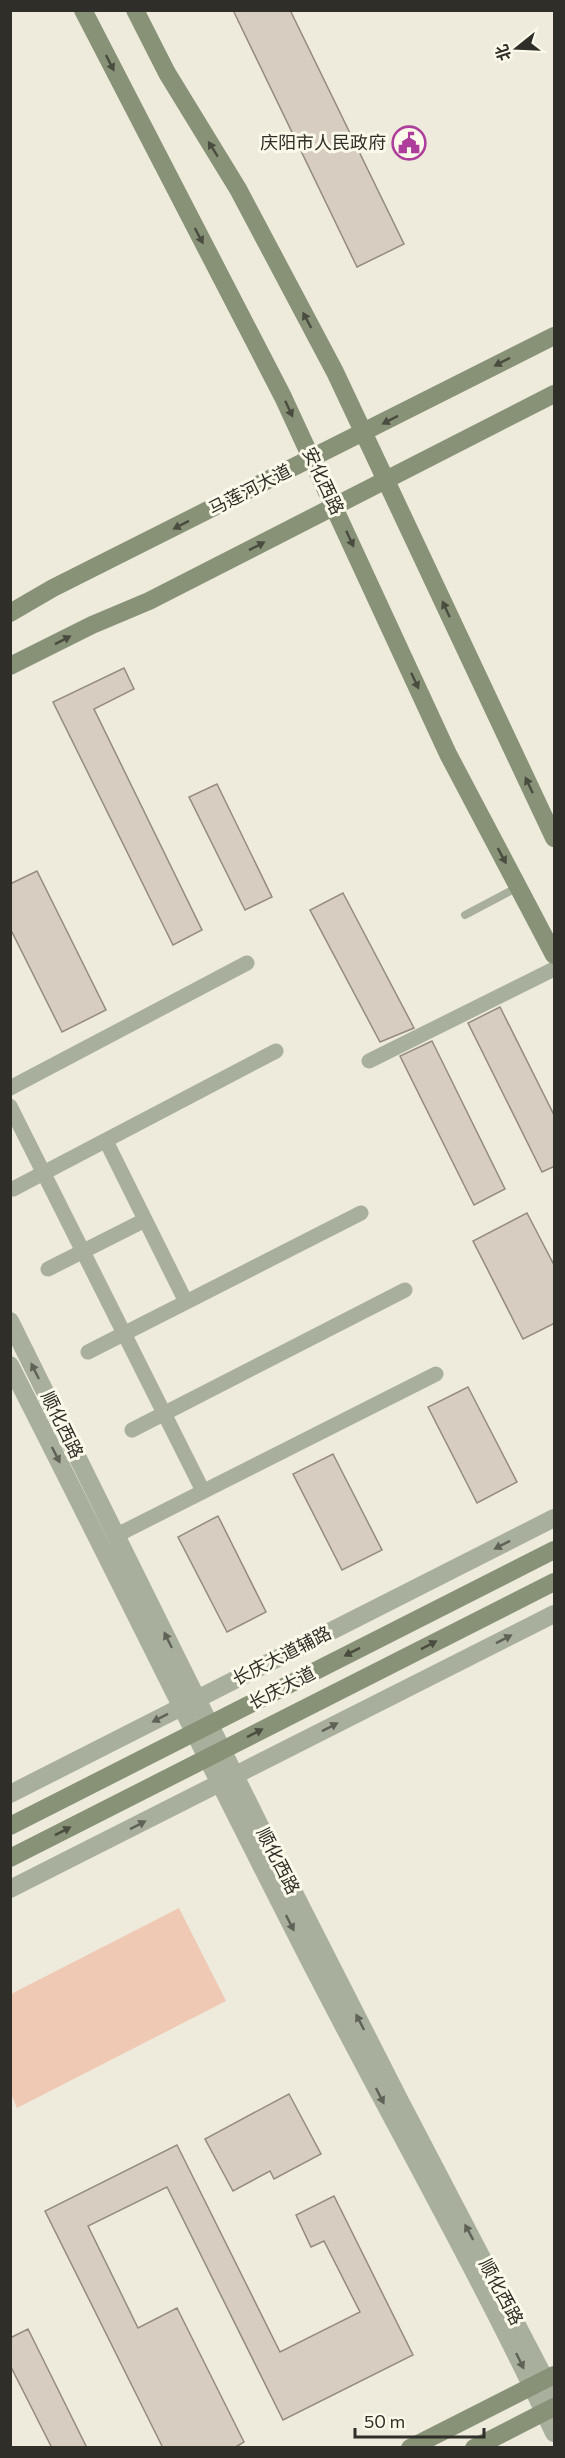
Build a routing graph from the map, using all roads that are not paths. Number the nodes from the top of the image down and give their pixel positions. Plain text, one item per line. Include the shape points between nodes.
1 (83, 10) edge
2 (135, 10) edge
3 (555, 336) edge
4 (555, 394) edge
5 (364, 432) junction
6 (312, 459) junction
7 (387, 480) junction
8 (335, 507) junction
9 (10, 613) edge
10 (10, 666) edge
11 (555, 838) edge
12 (519, 887) junction
13 (465, 915) dead end
14 (555, 955) edge
15 (247, 963) dead end
16 (555, 969) edge
17 (276, 1051) dead end
18 (369, 1062) dead end
19 (10, 1088) edge
20 (10, 1106) edge
21 (106, 1141) junction
22 (44, 1173) junction
23 (13, 1190) dead end
24 (361, 1213) dead end
25 (145, 1220) junction
26 (83, 1251) junction
27 (48, 1269) dead end
28 (405, 1290) dead end
29 (186, 1302) junction
30 (10, 1321) edge
31 (125, 1334) junction
32 (88, 1352) dead end
33 (10, 1365) edge
34 (436, 1374) dead end
35 (165, 1413) junction
36 (132, 1430) dead end
37 (203, 1491) junction
38 (555, 1518) edge
39 (117, 1535) junction
40 (555, 1550) edge
41 (555, 1582) edge
42 (555, 1614) edge
43 (190, 1703) junction
44 (203, 1728) junction
45 (215, 1754) junction
46 (228, 1779) junction
47 (10, 1794) edge
48 (10, 1826) edge
49 (10, 1858) edge
50 (10, 1889) edge
51 (547, 2384) edge
52 (550, 2409) edge
53 (555, 2433) edge
54 (410, 2448) edge
55 (474, 2448) edge

1 -> 6 main road, 安化西路
5 -> 2 main road via 238,189 167,73
3 -> 5 main road, 马莲河大道
4 - 7 main road
5 - 6 main road, 马莲河大道
5 - 7 main road
6 - 8 main road, 安化西路
6 -> 9 main road, 马莲河大道
7 - 8 main road
11 -> 7 main road
10 -> 8 main road
8 -> 12 main road, 安化西路 via 448,754
12 - 13 lane
12 - 14 main road, 安化西路
15 - 19 street
16 - 18 street
17 - 21 street
20 - 22 street
21 - 22 street
21 - 25 street
22 - 23 street
22 - 26 street
24 - 29 street
25 - 26 street
25 - 29 street
26 - 27 street
26 - 31 street
28 - 35 street
29 - 31 street
39 -> 30 street, 顺化西路
31 - 32 street
31 - 35 street
33 -> 43 street, 顺化西路
34 - 37 street
35 - 36 street
35 - 37 street
37 - 39 street
38 -> 43 street, 长庆大道辅路
43 -> 39 street, 顺化西路
40 -> 44 main road, 长庆大道
45 -> 41 main road, 长庆大道
46 -> 42 street
43 - 44 street, 顺化西路
43 -> 47 street, 长庆大道辅路
44 - 45 street, 顺化西路
44 - 48 main road, 长庆大道
45 - 46 street, 顺化西路
49 -> 45 main road, 长庆大道
50 -> 46 street
46 - 51 street, 顺化西路
51 - 52 street, 顺化西路
51 - 54 main road
52 - 53 street, 顺化西路
52 - 55 main road

